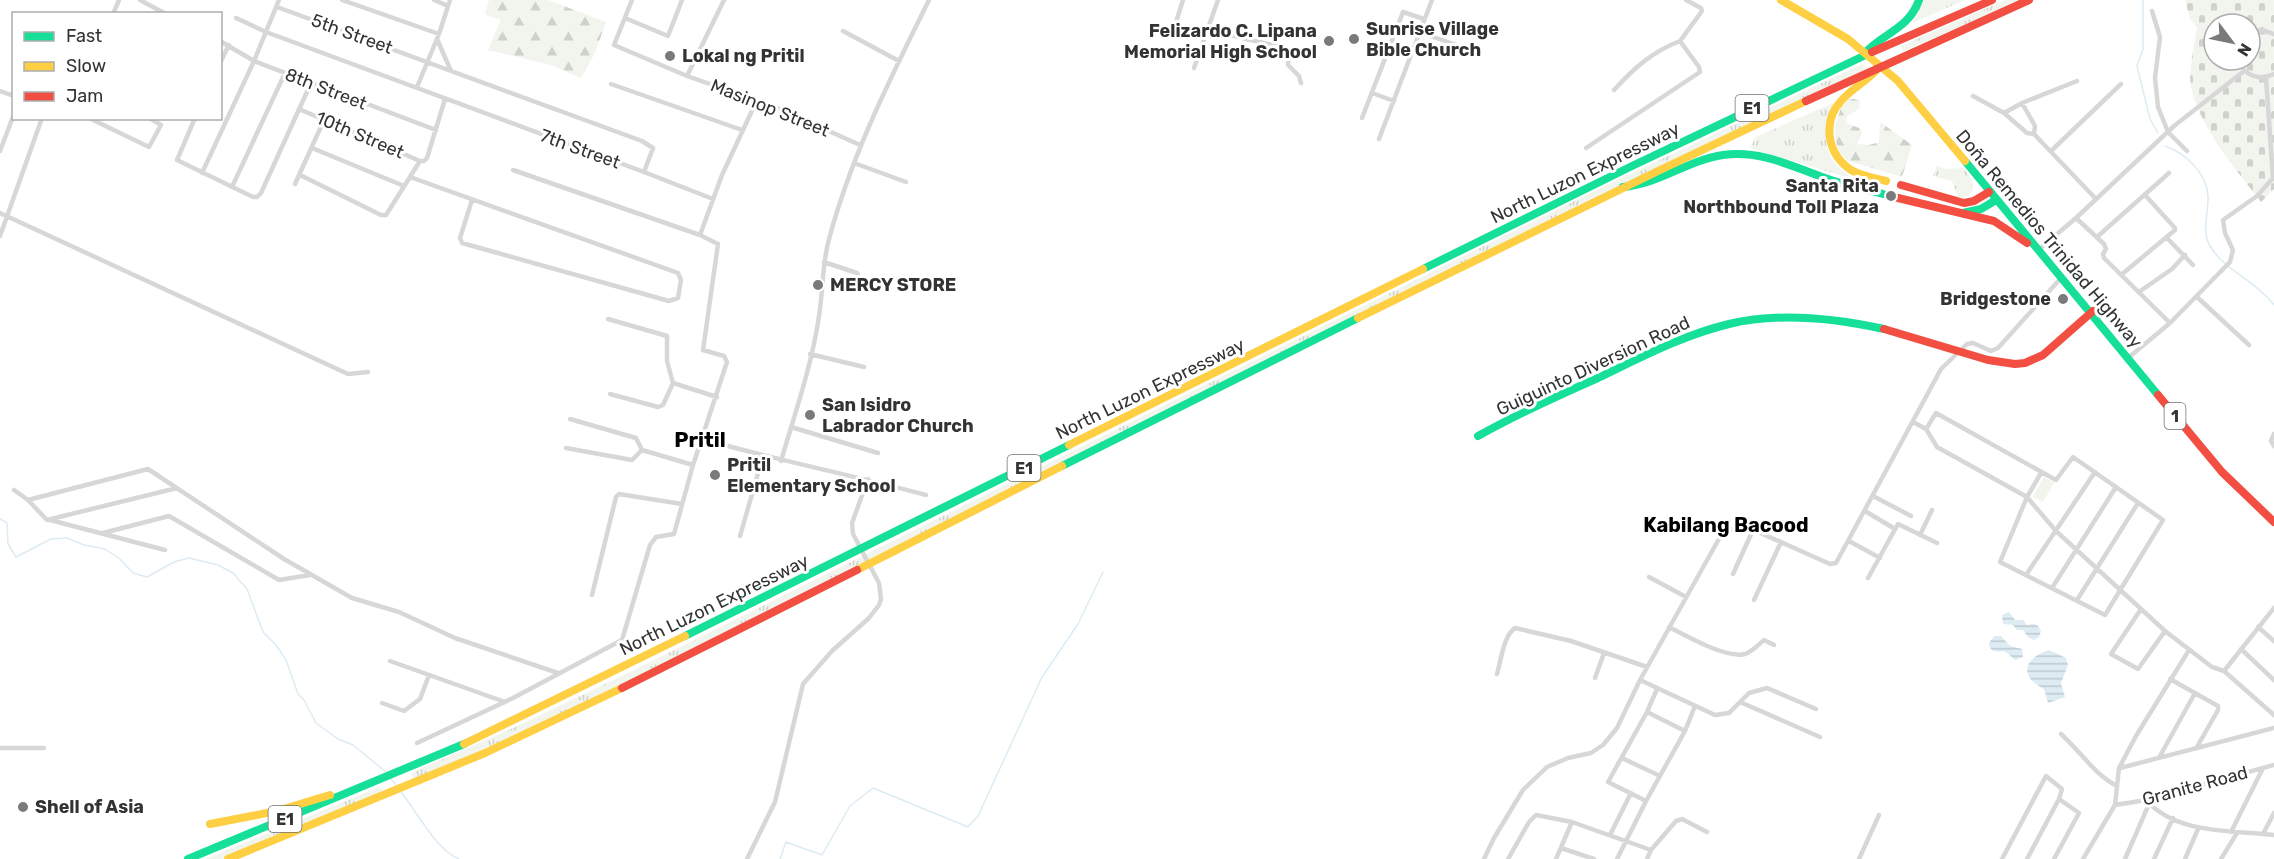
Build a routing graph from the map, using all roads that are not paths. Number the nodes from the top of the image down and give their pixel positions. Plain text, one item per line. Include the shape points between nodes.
1 (140, 0) edge
2 (279, 0) edge
3 (342, 0) edge
4 (434, 0) edge
5 (632, 0) edge
6 (682, 0) edge
7 (724, 0) edge
8 (929, 0) edge
9 (1182, 0) edge
10 (1218, 0) edge
11 (1432, 0) edge
12 (1686, 0) edge
13 (1781, 0) edge
14 (1789, 0) edge
15 (1919, 0) edge
16 (1992, 0) edge
17 (2029, 0) edge
18 (1695, 2) edge
19 (449, 3) edge
20 (277, 7) junction
21 (1796, 8) junction
22 (162, 12) edge
23 (2152, 12) dead end
24 (236, 18) dead end
25 (625, 18) junction
26 (1177, 19) dead end
27 (1424, 19) junction
28 (1208, 30) junction
29 (843, 31) dead end
30 (266, 32) junction
31 (1419, 32) junction
32 (438, 36) junction
33 (1680, 41) junction
34 (222, 42) edge
35 (229, 45) junction
36 (1462, 47) dead end
37 (1289, 49) junction
38 (1302, 52) dead end
39 (1862, 56) junction
40 (222, 59) edge
41 (254, 61) junction
42 (899, 61) junction
43 (428, 62) junction
44 (1879, 67) junction
45 (1194, 68) dead end
46 (452, 71) junction
47 (2243, 72) edge
48 (2246, 72) edge
49 (285, 73) junction
50 (2274, 74) edge
51 (687, 76) junction
52 (2266, 78) junction
53 (2077, 81) dead end
54 (310, 83) junction
55 (1301, 83) dead end
56 (611, 84) dead end
57 (2121, 84) dead end
58 (417, 87) junction
59 (1614, 90) dead end
60 (1372, 93) junction
61 (1973, 96) dead end
62 (445, 99) junction
63 (757, 100) junction
64 (1394, 101) junction
65 (2022, 103) junction
66 (299, 109) junction
67 (2004, 113) junction
68 (1362, 118) dead end
69 (12, 119) edge
70 (41, 120) edge
71 (152, 120) edge
72 (193, 120) edge
73 (324, 120) junction
74 (100, 121) edge
75 (436, 130) junction
76 (742, 130) junction
77 (2168, 132) junction
78 (2034, 134) junction
79 (1379, 139) dead end
80 (860, 145) junction
81 (312, 148) junction
82 (1586, 148) dead end
83 (0, 151) edge
84 (2051, 151) junction
85 (2187, 151) dead end
86 (420, 161) junction
87 (854, 163) junction
88 (513, 170) dead end
89 (644, 172) junction
90 (202, 173) junction
91 (2169, 173) dead end
92 (300, 175) junction
93 (410, 177) junction
94 (2273, 177) edge
95 (1886, 181) dead end
96 (906, 182) dead end
97 (296, 184) dead end
98 (1901, 185) dead end
99 (404, 186) junction
100 (232, 187) junction
101 (1620, 188) junction
102 (1989, 192) junction
103 (1883, 194) dead end
104 (2145, 195) junction
105 (1898, 198) dead end
106 (713, 199) junction
107 (2096, 199) junction
108 (472, 200) junction
109 (1996, 200) junction
110 (0, 213) edge
111 (1961, 213) junction
112 (7, 216) junction
113 (2076, 218) junction
114 (700, 235) junction
115 (0, 236) edge
116 (2097, 237) junction
117 (2167, 238) junction
118 (2036, 249) junction
119 (2185, 255) junction
120 (824, 262) junction
121 (2193, 265) dead end
122 (2121, 275) junction
123 (2061, 278) junction
124 (888, 284) dead end
125 (2139, 292) junction
126 (2197, 297) junction
127 (2093, 311) dead end
128 (608, 319) dead end
129 (2170, 323) junction
130 (2249, 345) dead end
131 (1960, 350) junction
132 (810, 354) junction
133 (2128, 358) junction
134 (864, 367) dead end
135 (368, 372) dead end
136 (673, 383) junction
137 (610, 394) dead end
138 (717, 397) junction
139 (570, 419) dead end
140 (1912, 422) junction
141 (791, 427) junction
142 (1926, 429) junction
143 (2274, 434) edge
144 (1478, 436) dead end
145 (702, 439) junction
146 (2274, 446) edge
147 (566, 448) dead end
148 (642, 450) junction
149 (878, 453) dead end
150 (763, 456) junction
151 (781, 461) junction
152 (693, 465) junction
153 (2095, 472) junction
154 (2041, 473) junction
155 (868, 479) junction
156 (2116, 487) junction
157 (177, 488) junction
158 (14, 490) dead end
159 (926, 495) dead end
160 (1873, 496) junction
161 (2027, 497) junction
162 (28, 500) junction
163 (2138, 503) junction
164 (682, 504) junction
165 (1932, 510) dead end
166 (1865, 511) junction
167 (1911, 516) dead end
168 (47, 520) junction
169 (2274, 522) edge
170 (1895, 529) junction
171 (1753, 530) junction
172 (2056, 531) junction
173 (103, 533) junction
174 (1920, 534) junction
175 (740, 536) dead end
176 (1849, 541) junction
177 (1781, 542) junction
178 (1937, 543) dead end
179 (165, 550) dead end
180 (2076, 550) junction
181 (1880, 558) junction
182 (2097, 569) junction
183 (1733, 574) dead end
184 (310, 575) junction
185 (2026, 575) junction
186 (1649, 578) dead end
187 (1868, 578) dead end
188 (2052, 588) junction
189 (2121, 590) junction
190 (592, 595) dead end
191 (1686, 597) junction
192 (1754, 600) dead end
193 (2077, 600) junction
194 (2274, 608) edge
195 (2140, 609) junction
196 (1669, 627) junction
197 (2258, 627) junction
198 (2165, 631) junction
199 (2274, 641) edge
200 (1774, 645) dead end
201 (2241, 649) junction
202 (2189, 650) junction
203 (1604, 653) junction
204 (390, 661) dead end
205 (1647, 667) junction
206 (2224, 671) junction
207 (558, 673) junction
208 (1497, 674) dead end
209 (429, 675) junction
210 (1595, 678) dead end
211 (2170, 679) junction
212 (1640, 680) junction
213 (2274, 680) edge
214 (1657, 689) junction
215 (2195, 693) junction
216 (505, 702) junction
217 (1740, 702) junction
218 (382, 703) dead end
219 (1695, 706) junction
220 (1816, 709) dead end
221 (1647, 712) junction
222 (2274, 715) edge
223 (2274, 728) edge
224 (1685, 732) junction
225 (2061, 734) dead end
226 (1820, 738) dead end
227 (417, 743) dead end
228 (2197, 747) junction
229 (0, 748) edge
230 (44, 748) dead end
231 (2160, 756) junction
232 (1622, 758) junction
233 (2274, 765) edge
234 (2119, 768) junction
235 (2263, 768) junction
236 (1660, 776) junction
237 (378, 780) junction
238 (2117, 786) junction
239 (1631, 793) junction
240 (2060, 799) junction
241 (1646, 801) junction
242 (2148, 802) junction
243 (2115, 805) junction
244 (2274, 813) edge
245 (1879, 815) dead end
246 (2173, 818) junction
247 (1572, 822) junction
248 (210, 824) dead end
249 (2198, 829) junction
250 (1707, 832) dead end
251 (2234, 832) junction
252 (2263, 834) junction
253 (1610, 835) junction
254 (2274, 835) edge
255 (1626, 841) junction
256 (1561, 848) junction
257 (1651, 850) junction
258 (244, 857) edge
259 (1590, 858) edge
260 (188, 859) edge
261 (228, 859) edge
262 (747, 859) edge
263 (1484, 859) edge
264 (1508, 859) edge
265 (1556, 859) edge
266 (1617, 859) edge
267 (1648, 859) edge
268 (1859, 859) edge
269 (2002, 859) edge
270 (2027, 859) edge
271 (2054, 859) edge
272 (2083, 859) edge
273 (2125, 859) edge
274 (2154, 859) edge
275 (2185, 859) edge
276 (2221, 859) edge

1 - 22 street
2 - 20 street
3 - 32 street
4 - 19 street
5 - 25 street
6 - 25 street via 668,36
7 - 51 street
8 - 42 street
9 - 26 street
10 - 28 street
11 - 27 street
12 - 18 street
13 - 21 main road, Doña Remedios Trinidad Highway / 1
14 - 21 main road
15 - 39 main road via 1913,15 1900,29 1870,46
16 - 39 main road, North Luzon Expressway / E1
17 - 44 main road, North Luzon Expressway / E1
18 - 33 street via 1702,11
19 - 32 street
20 - 30 street
20 - 43 street, 5th Street
21 - 102 main road, Doña Remedios Trinidad Highway / 1 via 1848,39 1898,81
23 - 77 street via 2160,37 2155,78 2158,107
24 - 30 street, 7th Street
25 - 51 street, Masinop Street via 614,45
27 - 31 street
27 - 60 street via 1403,12
28 - 37 street
28 - 45 street
29 - 42 street
30 - 41 street
30 - 58 street, 7th Street
31 - 36 street
31 - 64 street
32 - 43 street
32 - 46 street
33 - 59 street via 1641,62
33 - 82 street via 1700,72
34 - 35 street, 8th Street
35 - 40 street
35 - 41 street, 8th Street
37 - 38 street
37 - 55 street via 1288,65
39 - 237 main road, North Luzon Expressway / E1 via 1621,171 500,728
41 - 49 street, 8th Street
41 - 90 street
42 - 80 street
43 - 46 street, 7th Street
43 - 58 street
44 - 95 main road via 1870,80 1838,105 1829,132 1833,152 1845,166 1858,174
44 - 101 main road, North Luzon Expressway / E1
46 - 89 street, 7th Street via 642,141 653,148
47 - 77 street
48 - 52 street
49 - 54 street, 8th Street
49 - 100 street
50 - 52 street
51 - 63 street, Masinop Street
52 - 94 street
53 - 65 street
54 - 66 street
54 - 75 street, 8th Street
56 - 76 street
57 - 84 street
58 - 62 street, 7th Street
60 - 64 street
60 - 68 street
61 - 67 street
62 - 75 street
62 - 89 street, 7th Street
63 - 76 street
63 - 80 street, Masinop Street
64 - 79 street
65 - 67 street
65 - 78 street via 2035,126
66 - 73 street, 10th Street
66 - 100 street via 261,193 252,197
67 - 78 street via 2027,133
69 - 83 street
70 - 112 street
71 - 74 street via 161,125 149,147
72 - 90 street via 177,160
73 - 81 street
73 - 86 street, 10th Street
75 - 86 street via 427,158
76 - 106 street
77 - 85 street
77 - 107 street
78 - 84 street
80 - 87 street
81 - 92 street
81 - 99 street
84 - 107 street
86 - 93 street
87 - 96 street
87 - 120 street
88 - 114 street
89 - 106 street
90 - 100 street
91 - 104 street
92 - 97 street
92 - 99 street via 381,215 386,215
93 - 99 street
93 - 108 street
94 - 126 street via 2257,196 2223,220 2233,250 2230,262
98 - 102 main road via 1964,203
101 - 103 main road via 1636,187 1722,155 1749,153 1774,157 1831,180
101 - 258 main road, North Luzon Expressway / E1 via 589,704
102 - 109 main road, Doña Remedios Trinidad Highway / 1
104 - 116 street
104 - 117 street via 2175,228
105 - 111 main road
106 - 114 street
107 - 113 street
108 - 108 street via 678,273 678,298 669,301 462,243 460,238
109 - 111 main road via 1981,209
109 - 118 main road, Doña Remedios Trinidad Highway / 1
110 - 112 street
111 - 118 main road via 1998,223
112 - 115 street
112 - 135 street via 348,374
113 - 116 street
113 - 118 street
114 - 138 street via 719,246 703,350 726,358
116 - 122 street via 2106,246 2104,258
117 - 119 street
117 - 122 street
118 - 123 main road, Doña Remedios Trinidad Highway / 1
119 - 121 street
119 - 125 street
120 - 124 street via 857,273 861,281
120 - 132 street via 819,317
122 - 125 street
123 - 131 street via 1998,348 1991,351 1973,343
123 - 133 main road, Doña Remedios Trinidad Highway / 1
125 - 129 street
126 - 129 street
126 - 130 street
127 - 131 main road, Guiguinto Diversion Road via 2039,357 2025,363
128 - 136 street via 667,336 667,361
129 - 133 street
131 - 140 street via 1941,369
131 - 144 main road, Guiguinto Diversion Road via 1905,334 1827,320 1748,321 1708,330 1666,346
132 - 134 street
132 - 141 street
133 - 169 main road, Doña Remedios Trinidad Highway / 1 via 2222,472
136 - 137 street via 663,405 658,407
136 - 138 street
138 - 145 street
139 - 148 street via 636,438
140 - 142 street
140 - 160 street
141 - 149 street
141 - 151 street
142 - 154 street via 1936,413
142 - 161 street via 1937,447
143 - 146 street
145 - 150 street
145 - 152 street
147 - 148 street via 632,460
148 - 152 street
150 - 151 street
150 - 175 street
151 - 155 street
152 - 164 street
153 - 154 street via 2073,457 2056,480
153 - 156 street
153 - 172 street
154 - 161 street
155 - 159 street
155 - 262 street via 852,523 853,534 879,583 879,605 803,684 775,802
156 - 163 street
156 - 180 street
157 - 162 street via 148,469
157 - 168 street
157 - 184 street
158 - 162 street
160 - 166 street
160 - 167 street
161 - 172 street
161 - 185 street via 2000,562
162 - 168 street
163 - 182 street
163 - 189 street via 2163,520
164 - 190 street via 619,494 616,497
164 - 207 street via 674,534 657,537 650,545 622,640
165 - 174 street
166 - 170 street
166 - 176 street
168 - 173 street
170 - 174 street via 1898,524
170 - 181 street
171 - 177 street
171 - 183 street
171 - 191 street via 1732,529 1720,537
172 - 180 street
172 - 185 street
173 - 179 street
173 - 184 street via 169,516 279,580
174 - 178 street
176 - 177 street via 1836,563 1830,564
176 - 181 street
177 - 192 street
180 - 182 street
180 - 188 street
181 - 187 street
182 - 189 street
182 - 193 street
184 - 207 street via 352,598
185 - 188 street
186 - 191 street
188 - 193 street
189 - 193 street via 2104,615
189 - 195 street
191 - 196 street
194 - 197 street
195 - 198 street
195 - 198 street via 2110,654 2138,669
196 - 200 street via 1738,655 1764,640
196 - 205 street
197 - 199 street
197 - 201 street
198 - 202 street
201 - 206 street
201 - 213 street
202 - 206 street
202 - 211 street
203 - 205 street
203 - 208 street via 1515,628 1507,639
203 - 210 street
204 - 209 street
205 - 212 street
206 - 222 street
207 - 216 street
209 - 216 street
209 - 218 street via 420,699 404,711
211 - 215 street
211 - 234 street
212 - 214 street
212 - 263 street via 1623,719 1603,745 1591,753 1547,767 1523,790
214 - 219 street
214 - 221 street
215 - 228 street via 2215,704 2218,710
215 - 231 street
216 - 227 street
217 - 219 street via 1723,715
217 - 220 street via 1749,693 1767,688
217 - 226 street
219 - 224 street
221 - 224 street
221 - 232 street
223 - 228 street
224 - 236 street
225 - 238 street via 2099,775
228 - 231 street
229 - 230 street
231 - 234 street
232 - 236 street
232 - 239 street via 1608,782
233 - 235 street, Granite Road
234 - 238 street
235 - 242 street, Granite Road
235 - 251 street
236 - 241 street
237 - 248 main road via 277,811
237 - 260 main road, North Luzon Expressway / E1
238 - 243 street
239 - 241 street
239 - 253 street
240 - 269 street via 2062,789 2046,776
240 - 270 street
240 - 271 street via 2079,813
241 - 255 street
242 - 243 street, Granite Road
242 - 246 street
242 - 273 street
243 - 272 street
244 - 252 street
245 - 268 street
246 - 249 street
246 - 274 street
247 - 253 street
247 - 256 street
247 - 264 street via 1536,815
249 - 251 street
249 - 275 street
250 - 257 street via 1682,819
251 - 252 street
251 - 276 street
252 - 254 street
253 - 255 street
255 - 257 street
255 - 266 street
256 - 259 street
256 - 265 street
257 - 267 street
258 - 261 main road, North Luzon Expressway / E1

